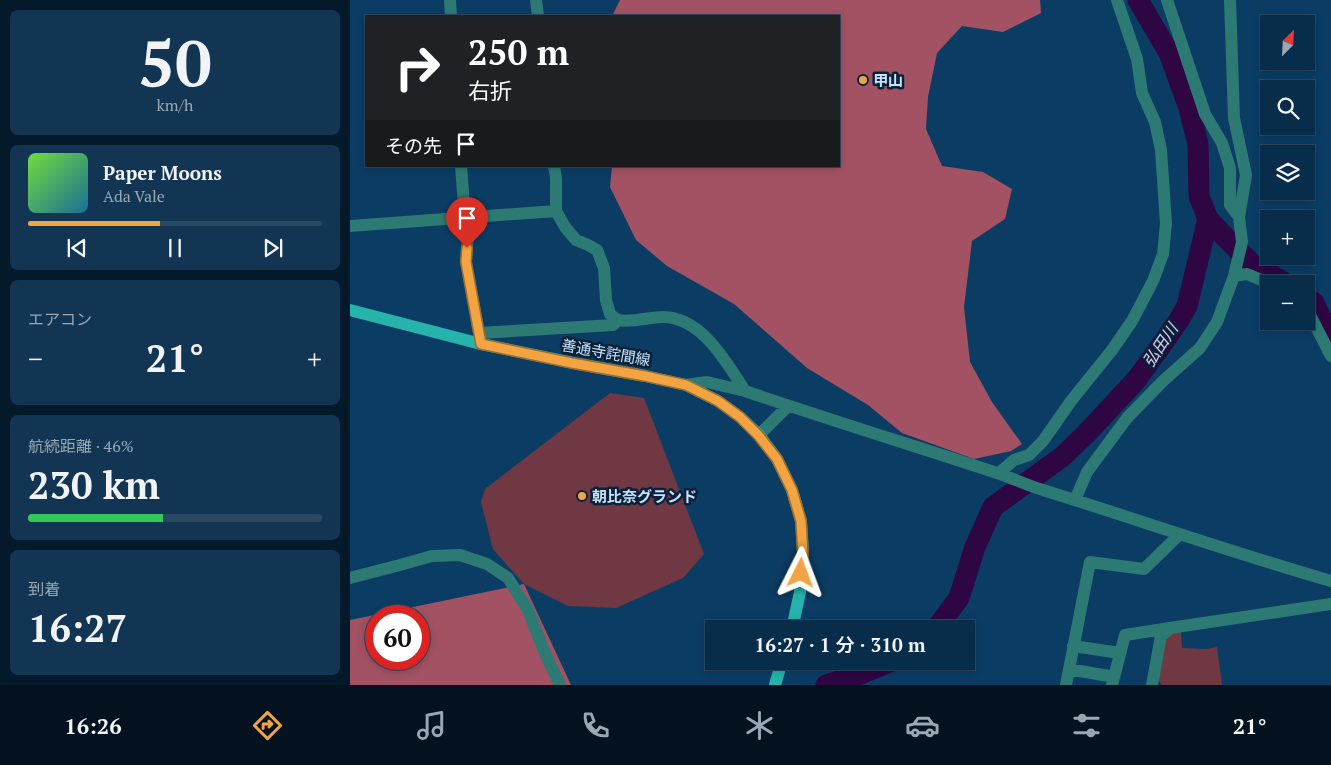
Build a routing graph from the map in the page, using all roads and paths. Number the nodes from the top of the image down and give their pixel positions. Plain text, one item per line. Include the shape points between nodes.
1 (450, 0) edge
2 (536, 0) edge
3 (1117, 0) edge
4 (1167, 0) edge
5 (1230, 0) edge
6 (451, 15) edge
7 (538, 15) edge
8 (460, 167) edge
9 (554, 167) edge
10 (556, 211) junction
11 (1239, 216) junction
12 (464, 218) junction
13 (350, 226) edge
14 (1235, 271) junction
15 (1260, 279) edge
16 (350, 310) edge
17 (618, 320) junction
18 (1315, 324) edge
19 (480, 338) junction
20 (1331, 356) edge
21 (686, 385) junction
22 (745, 391) junction
23 (788, 406) junction
24 (758, 435) junction
25 (1003, 475) junction
26 (1075, 500) junction
27 (1179, 535) junction
28 (350, 578) edge
29 (1331, 581) edge
30 (1331, 604) edge
31 (794, 620) edge
32 (1170, 628) junction
33 (1073, 646) junction
34 (1120, 653) junction
35 (1069, 668) junction
36 (779, 670) edge
37 (1113, 681) edge
38 (560, 685) edge
39 (775, 685) edge
40 (1066, 685) edge
41 (1152, 685) edge

1 - 6 street
2 - 7 street
3 - 25 street via 1137,59 1142,93 1155,122 1161,150 1166,224 1163,254 1132,321 1112,350 1043,441 1029,455 1014,460
4 - 11 street via 1205,114 1222,143 1230,168 1230,205
5 - 11 street via 1234,118 1246,175
8 - 12 street
9 - 10 street
10 - 12 street
10 - 17 street via 576,240 596,250 604,268 610,314
11 - 14 street via 1242,242
12 - 13 street
12 - 19 street via 468,234 466,262
14 - 15 street
14 - 26 street via 1217,322 1200,348 1127,418 1087,472
16 - 19 main road, 善通寺詫間線
17 - 19 street via 613,325
17 - 22 street via 675,317 686,323 703,335 723,357
18 - 20 street
19 - 21 main road, 善通寺詫間線 via 572,363
21 - 22 street via 707,382
21 - 24 main road, 善通寺詫間線 via 718,401
22 - 23 street
23 - 24 street
23 - 25 street
24 - 31 main road, 善通寺詫間線 via 777,459 792,490 801,521 803,554
25 - 26 street
26 - 27 street
27 - 29 street
27 - 33 street via 1144,569 1090,562
28 - 38 street via 432,556 460,555 487,564 508,578 528,610
30 - 32 street
32 - 34 street via 1125,635
32 - 41 street via 1161,636
33 - 34 street
33 - 35 street
34 - 37 street
35 - 37 street
35 - 40 street
36 - 39 main road

